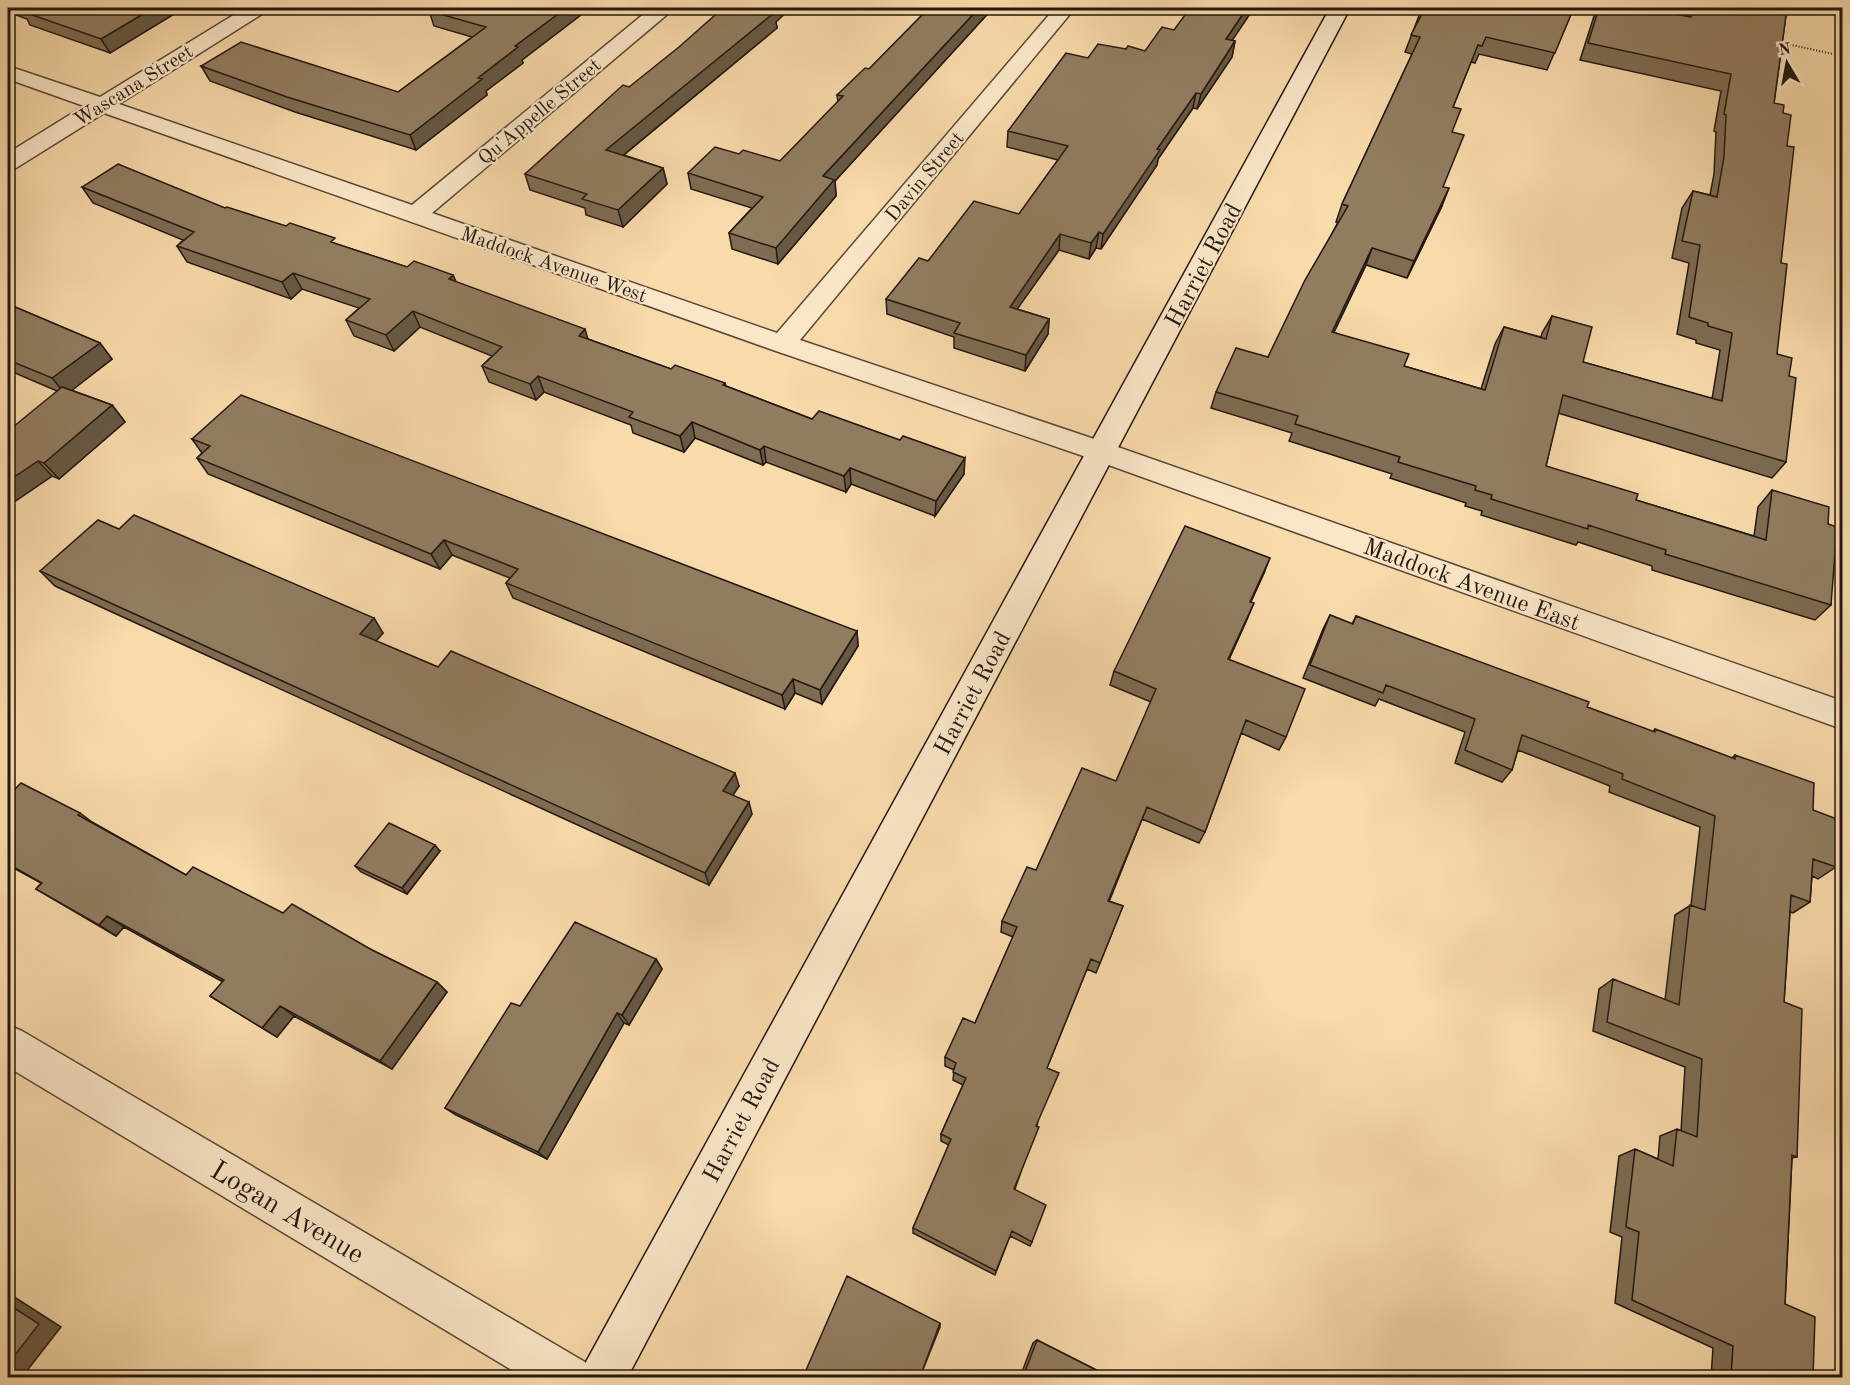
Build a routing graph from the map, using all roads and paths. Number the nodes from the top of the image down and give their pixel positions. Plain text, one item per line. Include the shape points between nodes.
1 (258, 8) edge
2 (663, 8) edge
3 (1065, 8) edge
4 (1340, 8) edge
5 (1656, 8) edge
6 (1676, 16) edge
7 (1776, 41) edge
8 (1833, 54) dead end
9 (8, 72) edge
10 (99, 106) junction
11 (8, 163) edge
12 (416, 215) junction
13 (782, 344) junction
14 (1102, 452) junction
15 (1842, 715) edge
16 (8, 1045) edge
17 (569, 1377) edge
18 (602, 1377) edge

1 - 10 street, Wascana Street
2 - 12 street, Qu'Appelle Street
3 - 13 street, Davin Street
4 - 14 street, Harriet Road
5 - 6 path
7 - 8 path
9 - 10 street, Maddock Avenue West
10 - 11 street, Wascana Street
10 - 12 street, Maddock Avenue West
12 - 13 street, Maddock Avenue West
13 - 14 street, Maddock Avenue West
14 - 15 street, Maddock Avenue East
14 - 18 street, Harriet Road
16 - 17 street, Logan Avenue

